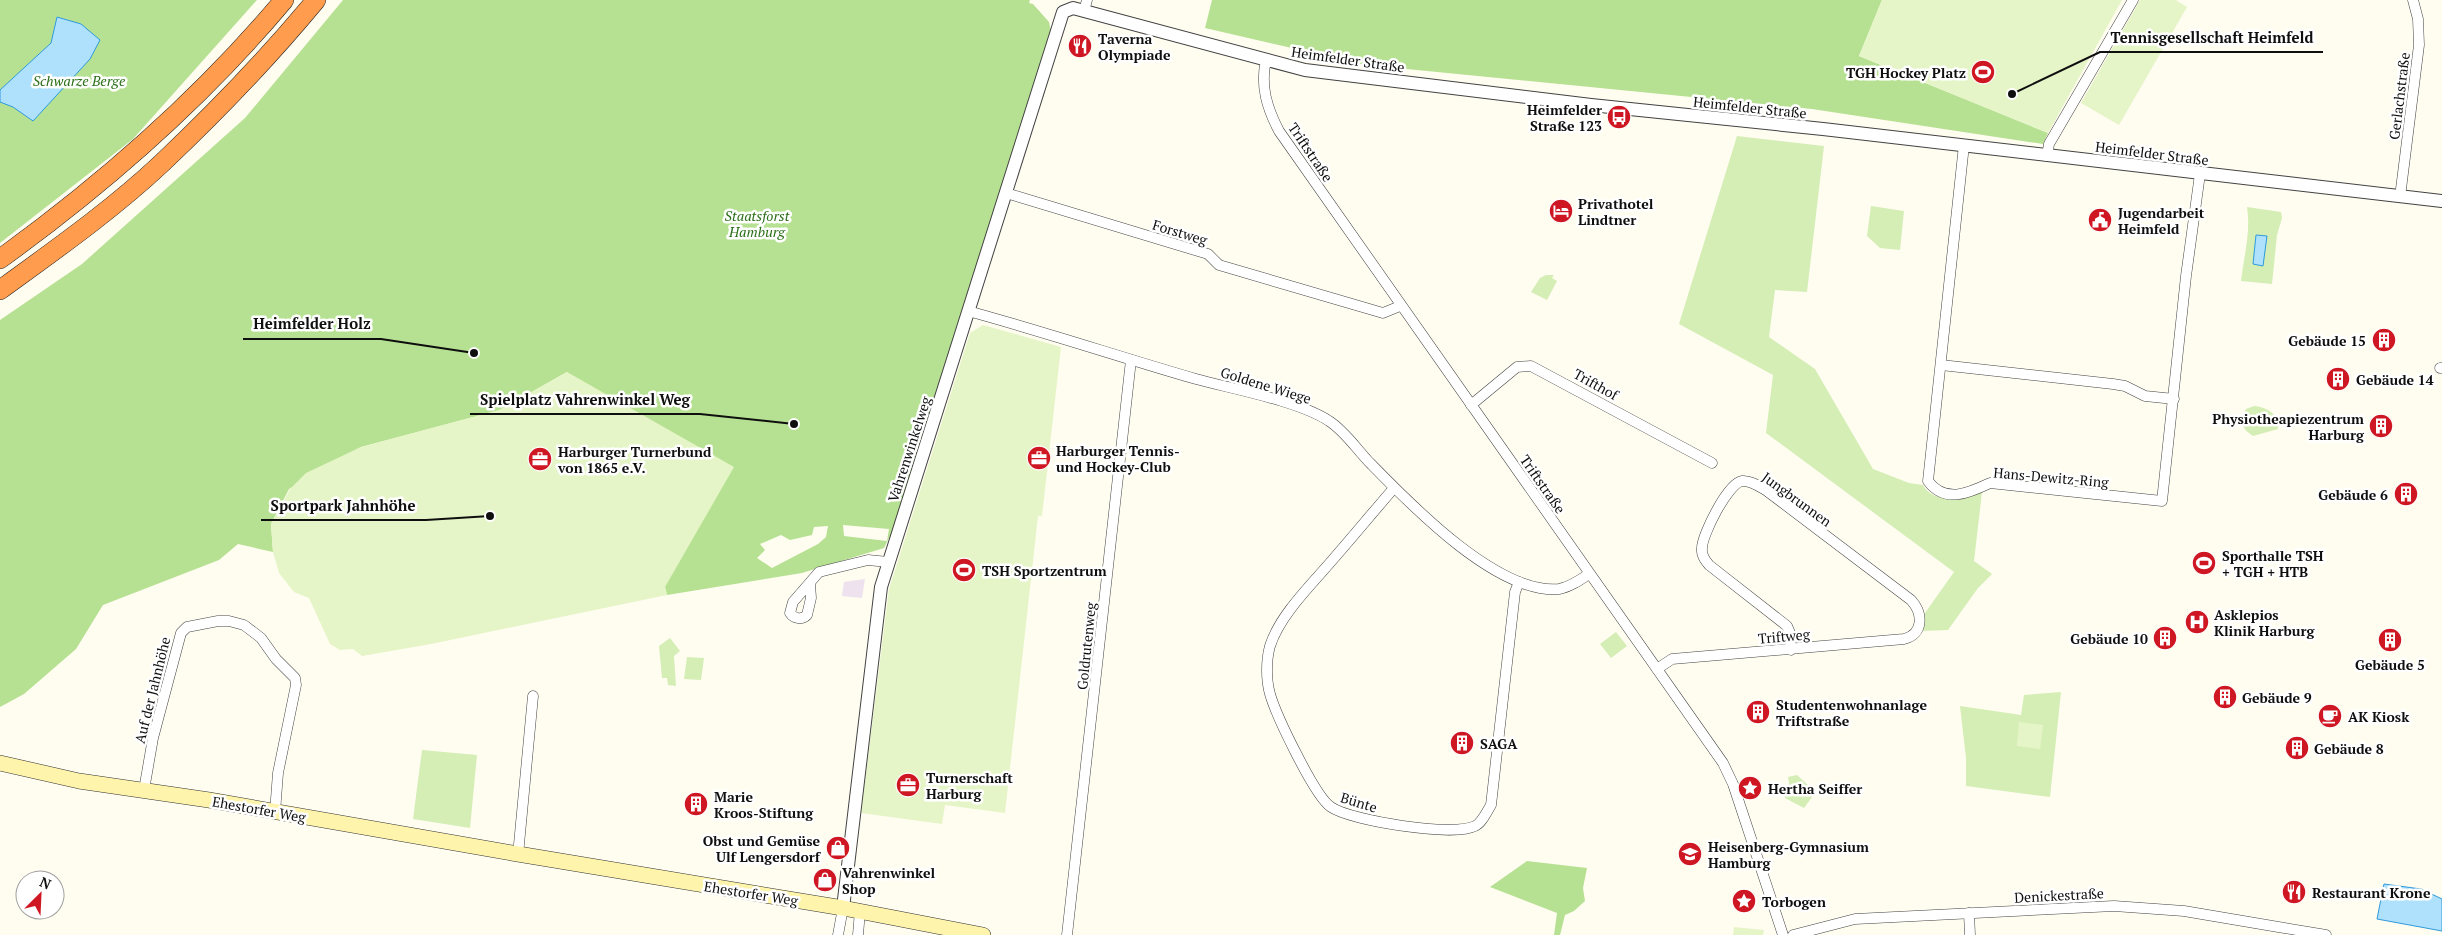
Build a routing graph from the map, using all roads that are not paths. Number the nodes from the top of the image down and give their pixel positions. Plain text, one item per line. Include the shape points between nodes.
1 (284, 0) edge
2 (316, 0) edge
3 (2133, 0) edge
4 (2413, 0) edge
5 (1085, 5) edge
6 (1063, 12) joint
7 (1266, 60) junction
8 (1964, 146) junction
9 (2048, 156) junction
10 (2200, 174) junction
11 (1006, 193) junction
12 (2400, 196) junction
13 (2442, 201) edge
14 (0, 260) edge
15 (0, 290) edge
16 (1400, 306) junction
17 (968, 311) junction
18 (1131, 360) junction
19 (1941, 365) junction
20 (2174, 399) junction
21 (1471, 405) junction
22 (1712, 463) dead end
23 (1394, 488) junction
24 (888, 562) junction
25 (1589, 574) junction
26 (1519, 582) junction
27 (810, 584) dead end
28 (1914, 634) joint
29 (1791, 650) junction
30 (1657, 669) junction
31 (533, 696) dead end
32 (0, 763) edge
33 (144, 790) junction
34 (275, 812) junction
35 (518, 854) junction
36 (843, 908) junction
37 (860, 911) junction
38 (1969, 913) junction
39 (838, 935) edge
40 (858, 935) edge
41 (983, 935) edge
42 (1067, 935) edge
43 (1782, 935) edge
44 (1793, 935) edge
45 (1970, 935) edge
46 (2326, 935) edge

1 - 14 highway via 234,58 143,146
2 - 15 highway via 264,60 160,164 65,242
3 - 9 street via 2050,144
4 - 12 street, Gerlachstraße via 2419,45
5 - 6 street, Heimfelder Straße
5 - 7 street, Heimfelder Straße
6 - 11 street, Vahrenwinkelweg
7 - 8 street, Heimfelder Straße via 1306,70 1473,91
7 - 16 street, Triftstraße via 1262,84 1279,131
8 - 9 street, Heimfelder Straße
8 - 19 street, Hans-Dewitz-Ring
9 - 10 street, Heimfelder Straße
10 - 12 street, Heimfelder Straße
10 - 20 street, Hans-Dewitz-Ring
11 - 16 street, Forstweg via 1208,254 1219,265 1383,314
11 - 17 street, Vahrenwinkelweg
12 - 13 street, Heimfelder Straße
16 - 21 street, Triftstraße
17 - 18 street, Goldene Wiege
17 - 24 street, Vahrenwinkelweg
18 - 23 street, Goldene Wiege via 1300,408 1330,421
18 - 42 street, Goldrutenweg
19 - 20 street via 2119,385 2145,396
19 - 20 street, Hans-Dewitz-Ring via 1928,482 1939,492 1952,496 1990,483 2162,501
21 - 22 street, Trifthof via 1517,367 1531,366
21 - 25 street, Triftstraße
23 - 26 street, Goldene Wiege via 1449,539
23 - 26 street, Bünte via 1304,593 1278,627 1270,645 1267,677 1270,694 1313,784 1330,807 1374,822 1449,830 1477,826 1491,805 1515,592
24 - 27 street via 868,560 829,569 819,572
24 - 36 street, Vahrenwinkelweg via 880,587
25 - 26 street, Goldene Wiege via 1559,588
25 - 30 street, Triftstraße
28 - 29 street, Triftweg via 1904,639
28 - 29 street, Jungbrunnen via 1920,614 1911,600 1766,491 1743,481 1734,484 1726,494 1704,539 1702,554 1709,565 1787,626
29 - 30 street, Triftweg via 1672,659
30 - 43 street, Triftstraße via 1723,763 1733,784
31 - 35 street
32 - 33 main road, Ehestorfer Weg via 79,781
33 - 34 main road, Ehestorfer Weg
33 - 34 street, Auf der Jahnhöhe via 153,738 181,633 188,627 229,621 258,634 295,678 278,772
34 - 35 main road, Ehestorfer Weg
35 - 36 main road, Ehestorfer Weg
36 - 37 main road, Ehestorfer Weg
36 - 39 street
37 - 40 street
37 - 41 main road, Ehestorfer Weg
38 - 44 street, Denickestraße via 1855,918
38 - 45 street
38 - 46 street, Denickestraße via 2146,907

